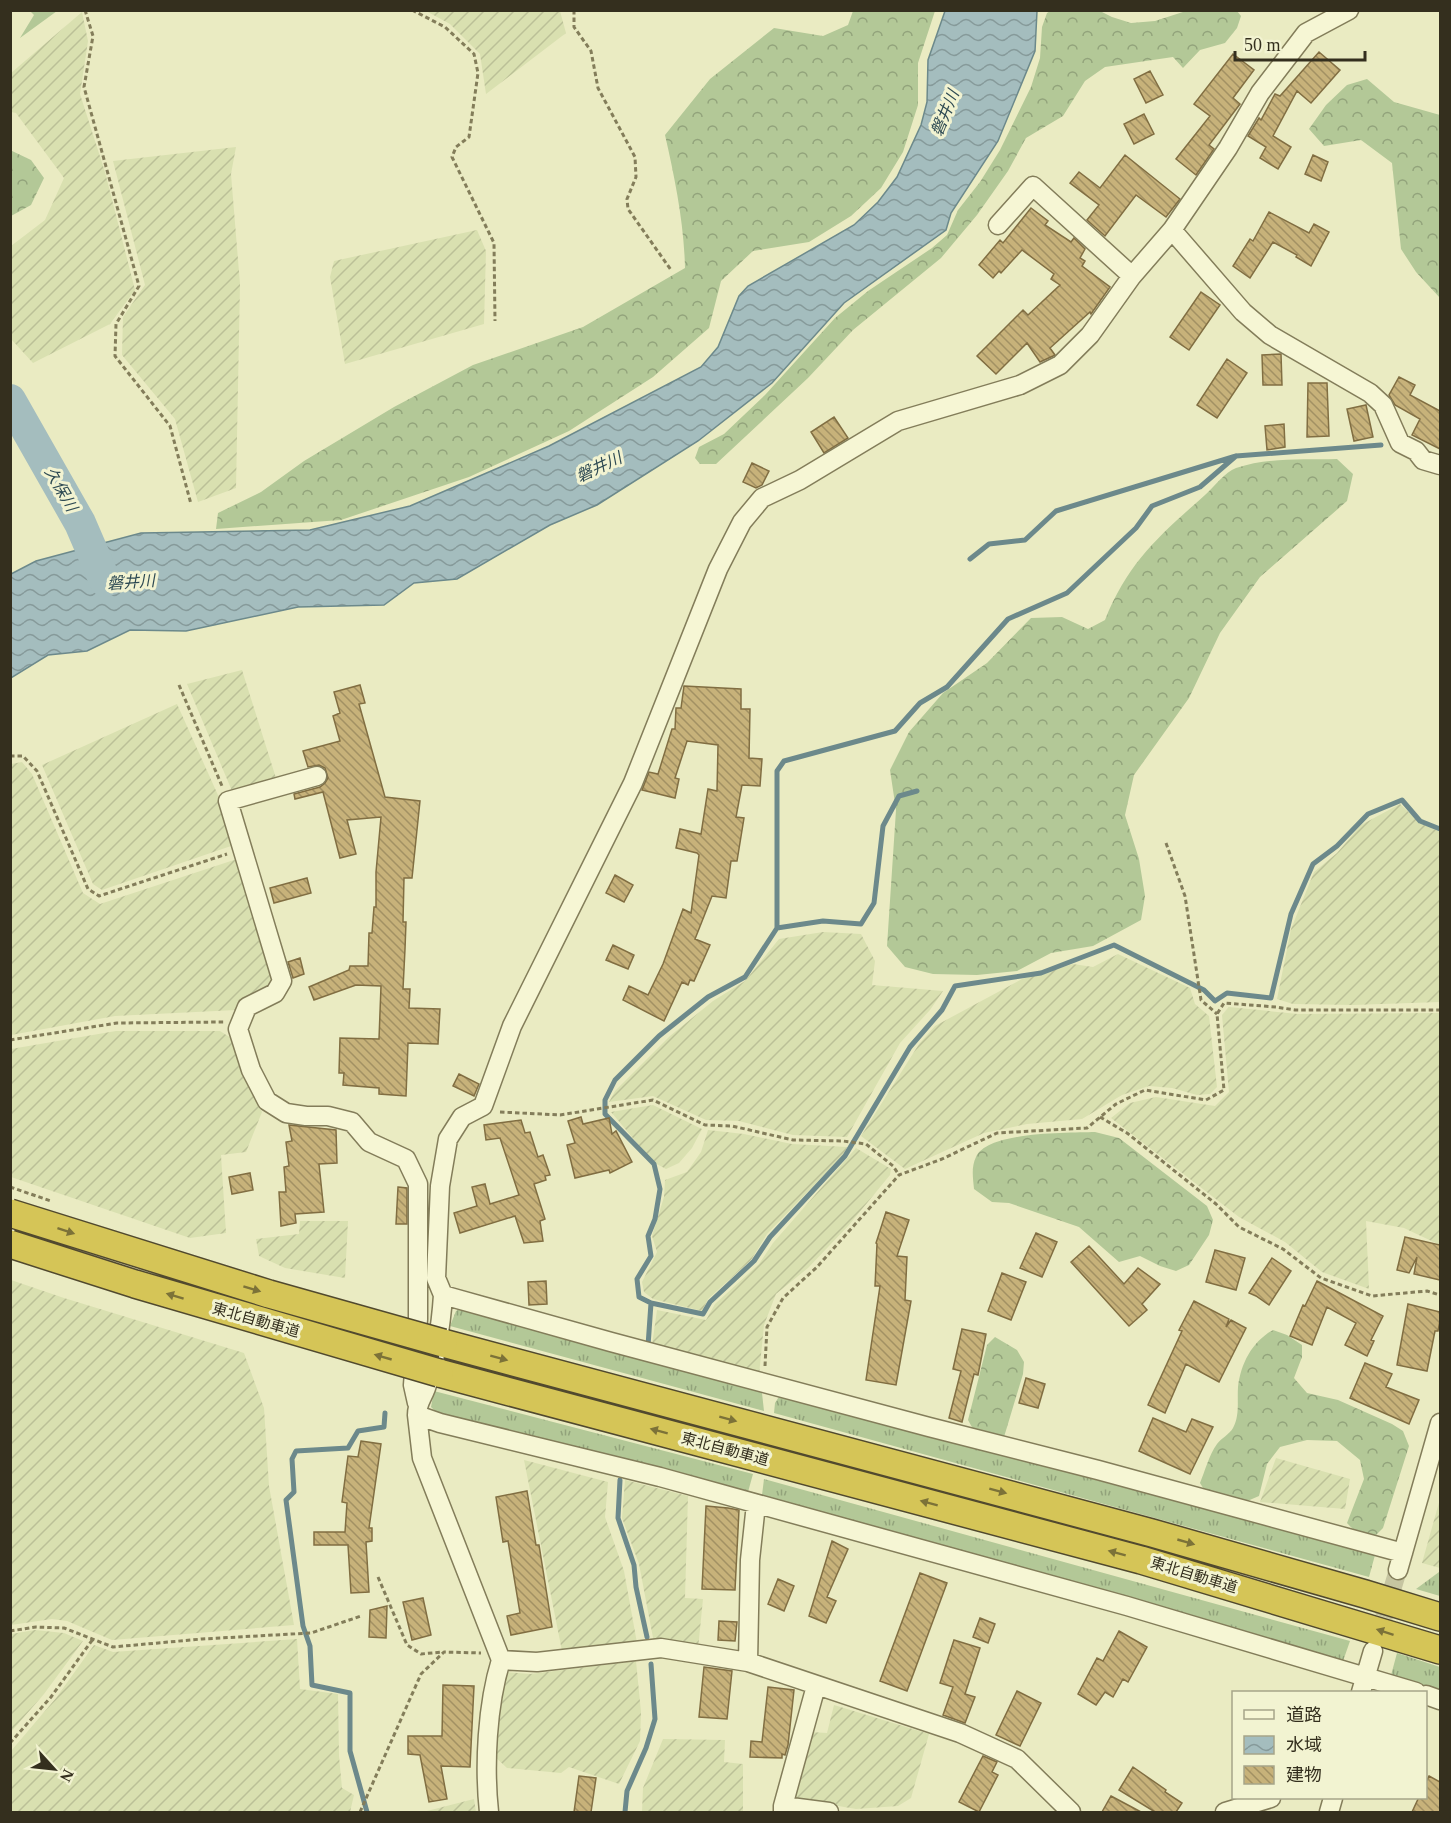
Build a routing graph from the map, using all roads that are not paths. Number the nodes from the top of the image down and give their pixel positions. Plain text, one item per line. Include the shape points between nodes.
1 (1349, 10) edge
2 (998, 225) dead end
3 (1172, 230) junction
4 (1132, 276) junction
5 (1440, 465) edge
6 (316, 776) dead end
7 (10, 1213) edge
8 (10, 1244) edge
9 (443, 1294) junction
10 (417, 1409) junction
11 (1440, 1423) edge
12 (756, 1504) junction
13 (1440, 1617) edge
14 (1440, 1650) edge
15 (1373, 1651) tunnel mouth
16 (499, 1657) junction
17 (748, 1662) junction
18 (1364, 1684) edge
19 (816, 1686) junction
20 (1410, 1691) edge
21 (1265, 1799) edge
22 (783, 1809) edge
23 (489, 1812) edge
24 (829, 1812) edge
25 (1071, 1812) edge
26 (1225, 1812) edge

1 - 3 street via 1306,33 1260,93
2 - 4 street via 1033,186
3 - 4 street
3 - 5 street via 1243,312 1270,335 1370,393 1383,405 1400,443 1416,451 1423,460
4 - 9 street via 1090,335 1060,365 1020,385 898,421 800,480 762,498 742,522 718,569 633,783 512,1026 483,1106 462,1118 448,1139 440,1186 436,1278
6 - 10 street via 228,801 282,981 275,993 247,1007 238,1029 251,1071 267,1101 286,1113 352,1122 369,1143 406,1159 418,1184 418,1319 413,1384
7 -> 13 highway, 東北自動車道, bridge via 443,1343 1141,1530
14 -> 8 highway, 東北自動車道, bridge via 1141,1560 439,1373
9 - 10 street via 441,1325
9 - 11 street via 1400,1561
10 - 12 street via 440,1423
10 - 16 street via 422,1458
12 - 17 street via 750,1560
12 - 18 street via 1127,1606
15 - 18 street
16 - 17 street via 537,1662 661,1648
16 - 23 street via 493,1685 486,1782
17 - 19 street
18 - 20 street
19 - 22 street
19 - 25 street via 960,1733 1017,1759
21 - 26 street
22 - 24 street

